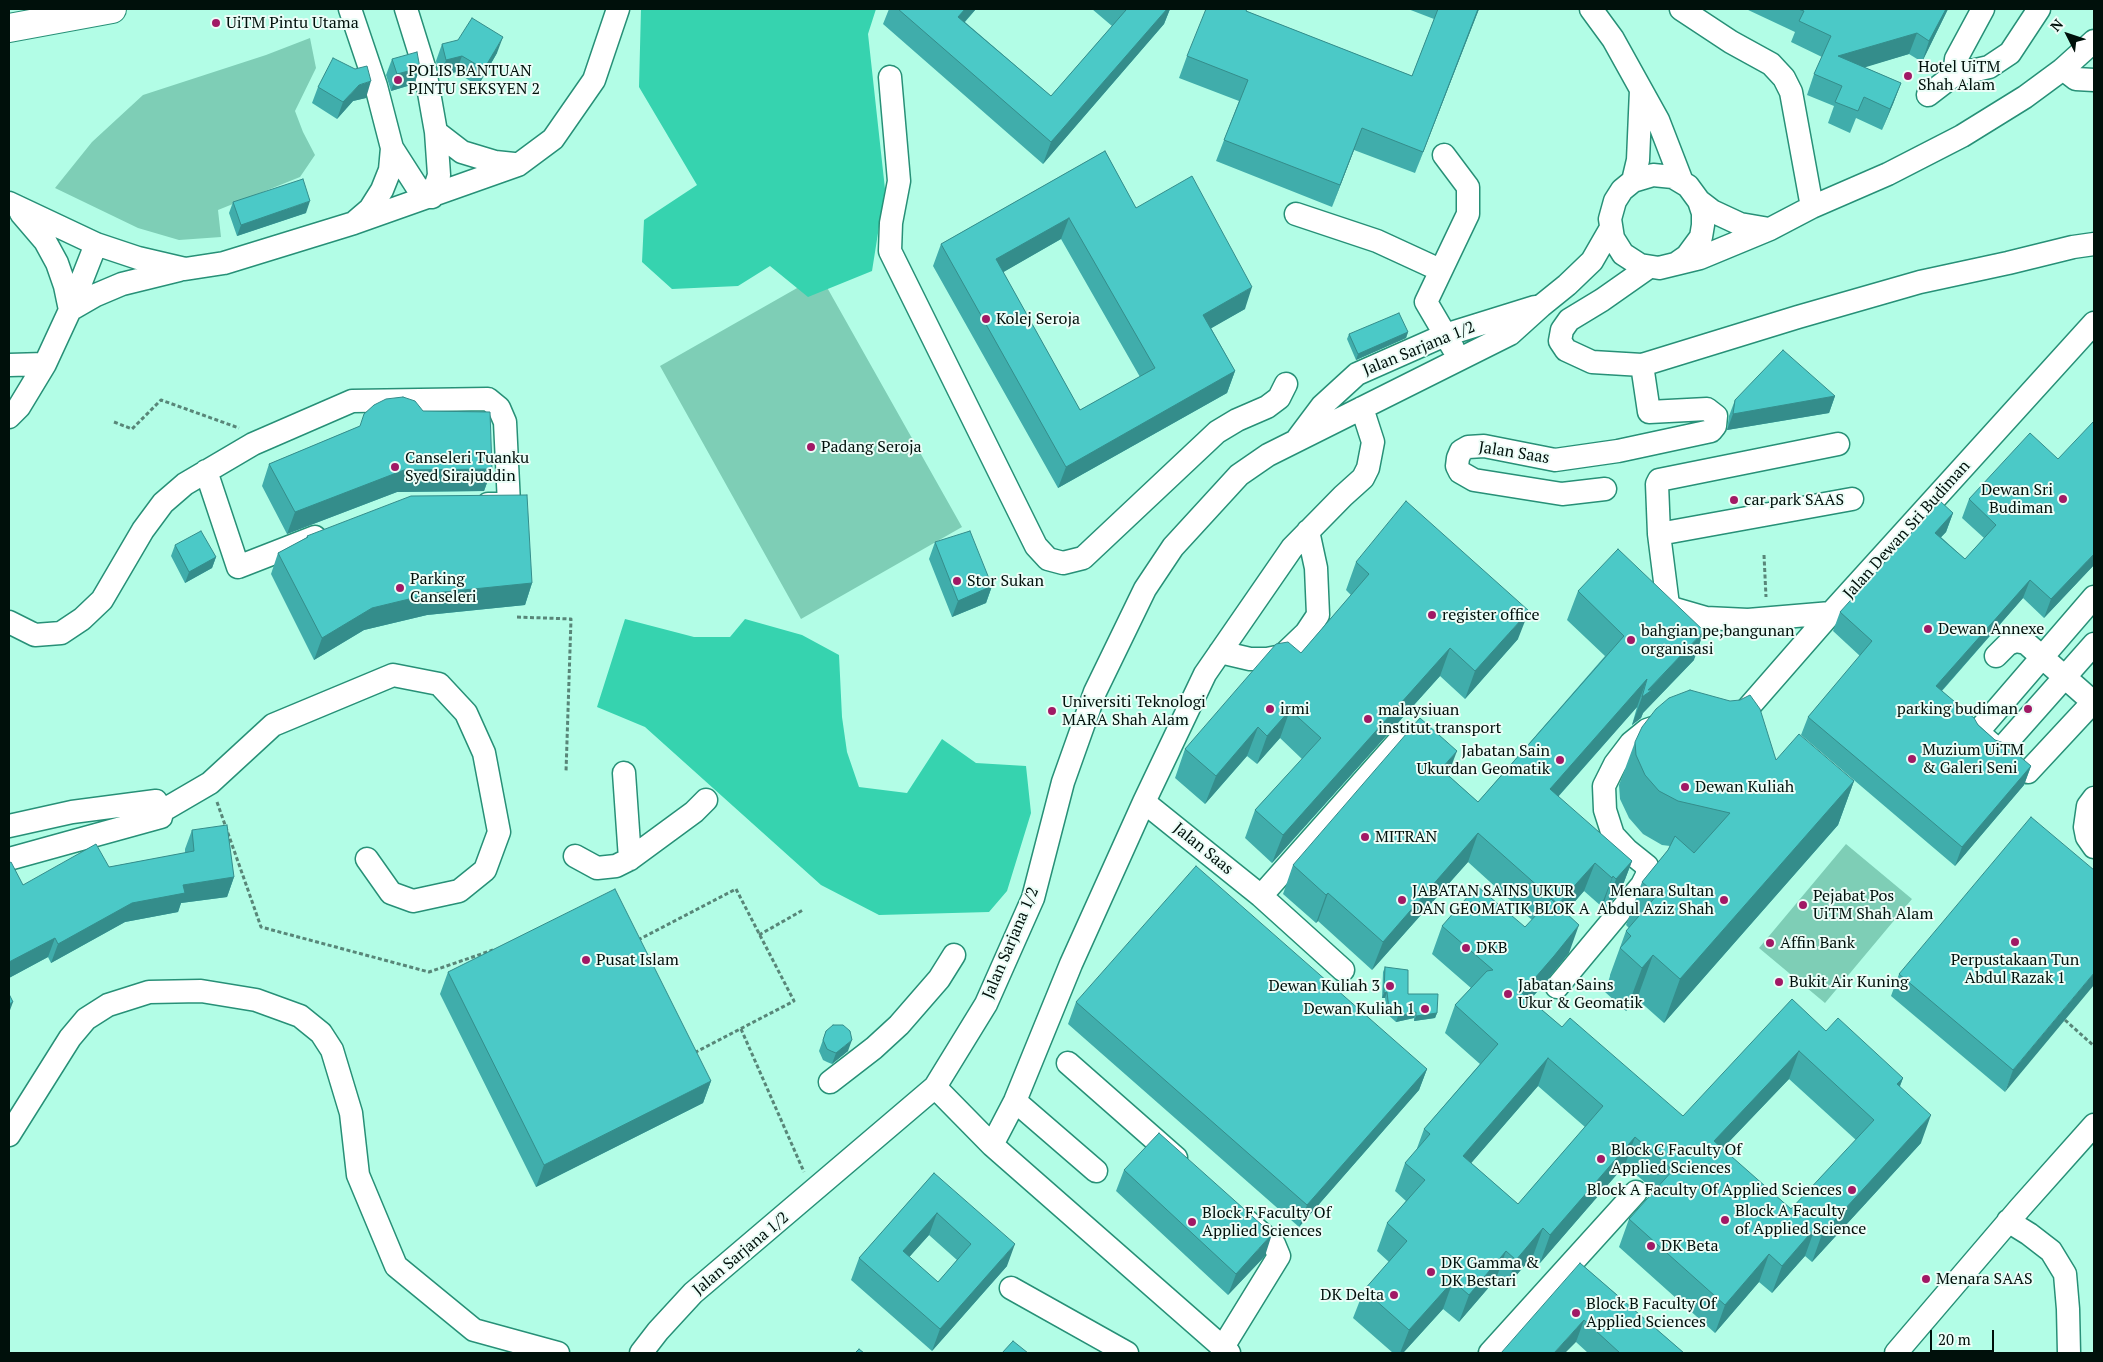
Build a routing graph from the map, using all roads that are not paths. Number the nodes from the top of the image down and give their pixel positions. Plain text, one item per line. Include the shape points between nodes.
1 (112, 9) edge
2 (350, 9) edge
3 (406, 9) edge
4 (618, 9) edge
5 (1591, 9) edge
6 (1681, 9) edge
7 (1983, 9) edge
8 (2039, 9) edge
9 (9, 28) edge
10 (2094, 41) edge
11 (2063, 69) junction
12 (1954, 75) junction
13 (890, 78) dead end
14 (2094, 80) edge
15 (1640, 89) junction
16 (1928, 95) dead end
17 (436, 132) junction
18 (392, 148) junction
19 (1444, 155) dead end
20 (518, 165) junction
21 (1633, 181) junction
22 (1682, 182) junction
23 (432, 197) junction
24 (1699, 201) junction
25 (10, 203) edge
26 (1812, 207) junction
27 (1296, 214) dead end
28 (354, 224) junction
29 (1610, 228) junction
30 (1770, 229) junction
31 (96, 244) junction
32 (2094, 244) edge
33 (1678, 263) junction
34 (1649, 267) junction
35 (185, 269) junction
36 (1440, 270) junction
37 (1541, 306) junction
38 (70, 310) junction
39 (2094, 324) edge
40 (1445, 336) junction
41 (1460, 360) junction
42 (45, 364) junction
43 (9, 365) edge
44 (1642, 365) junction
45 (1286, 384) dead end
46 (1362, 408) junction
47 (9, 417) edge
48 (1294, 442) junction
49 (1838, 444) dead end
50 (206, 470) junction
51 (1605, 489) dead end
52 (1852, 499) dead end
53 (470, 504) edge
54 (338, 528) edge
55 (1308, 531) junction
56 (1659, 534) junction
57 (2094, 597) edge
58 (1831, 613) junction
59 (9, 622) edge
60 (2094, 644) edge
61 (1220, 652) junction
62 (1996, 656) dead end
63 (2041, 658) junction
64 (2064, 677) junction
65 (2094, 702) edge
66 (1682, 722) edge
67 (1718, 732) edge
68 (1398, 742) edge
69 (2028, 772) edge
70 (624, 773) dead end
71 (2094, 798) edge
72 (706, 800) dead end
73 (1144, 802) junction
74 (162, 811) junction
75 (9, 826) edge
76 (2094, 847) edge
77 (575, 856) dead end
78 (9, 859) edge
79 (368, 859) dead end
80 (630, 859) junction
81 (1261, 896) junction
82 (954, 954) dead end
83 (1343, 970) dead end
84 (1557, 988) dead end
85 (1068, 1063) dead end
86 (830, 1082) dead end
87 (935, 1087) junction
88 (1015, 1101) junction
89 (2094, 1126) edge
90 (9, 1135) edge
91 (992, 1145) junction
92 (1096, 1170) dead end
93 (1194, 1174) edge
94 (1636, 1192) dead end
95 (1231, 1207) edge
96 (2008, 1222) junction
97 (1011, 1288) dead end
98 (1226, 1350) edge
99 (558, 1353) edge
100 (641, 1353) edge
101 (1127, 1353) edge
102 (1490, 1353) edge
103 (1896, 1353) edge
104 (2069, 1353) edge

1 - 9 main road
2 - 18 street via 376,86
3 - 17 street via 425,70
4 - 20 street via 594,80 553,139
5 - 15 street via 1614,39
6 - 26 street via 1771,64 1784,78 1791,92
7 - 12 street via 1956,59
8 - 12 street via 2010,53 1989,67
10 - 11 street
11 - 14 street via 2076,79
11 - 26 street via 2009,108 1962,136 1888,174
12 - 16 street
13 - 45 street via 899,181 891,223 890,251 1036,546 1048,559 1063,564 1083,558 1217,432 1267,407 1279,398
15 - 21 street via 1638,160
15 - 22 street via 1658,120
17 - 20 street via 462,152 494,162
17 - 23 street via 439,175
18 - 23 street via 417,187
18 - 28 street via 390,170 382,190 370,209
19 - 36 street via 1468,187 1468,214
20 - 23 street
21 - 22 street via 1663,175
21 - 29 street via 1614,201
22 - 24 street
23 - 28 street
24 - 30 street via 1740,224
24 - 33 street via 1704,225 1701,237
25 - 31 street
25 - 38 street via 30,221 49,248 65,286
26 - 30 street
27 - 36 street via 1377,241
28 - 35 street via 224,264
29 - 34 street via 1623,254
29 - 37 street, Jalan Sarjana 1/2 via 1592,261
30 - 33 street via 1700,258
31 - 35 street
31 - 38 street
32 - 44 street via 1920,282
33 - 34 street
34 - 44 street via 1569,320 1560,341 1575,356 1592,362
35 - 38 street via 122,284
36 - 40 street via 1426,302
37 - 40 street, Jalan Sarjana 1/2
37 - 41 street, Jalan Sarjana 1/2 via 1510,334
38 - 42 street
39 - 58 street, Jalan Dewan Sri Budiman
40 - 41 street
40 - 48 street, Jalan Sarjana 1/2 via 1357,374 1322,406
41 - 46 street, Jalan Sarjana 1/2
42 - 43 street
42 - 47 street via 19,407
44 - 51 street, Jalan Saas via 1649,412 1707,409 1717,420 1715,426 1710,431 1556,460 1476,446 1461,451 1458,458 1460,472 1474,480 1562,494
46 - 48 street, Jalan Sarjana 1/2
46 - 55 street via 1373,442 1364,478
48 - 87 street, Jalan Sarjana 1/2 via 1239,475 1173,547 1145,588 1095,692 1063,782 1033,898 986,1004
49 - 56 street via 1659,480
50 - 53 street via 254,444 352,401 488,399 499,408 505,422 510,504
50 - 54 street via 238,567
50 - 59 street via 163,503 143,530 102,600 82,620 61,633 35,635
52 - 56 street
55 - 61 street via 1292,548
55 - 61 street via 1316,568 1318,616 1306,634 1282,656 1250,659
56 - 58 street, Jalan Dewan Sri Budiman via 1668,605 1675,609 1706,618 1748,620
57 - 63 street
58 - 67 street via 1738,721
60 - 64 street
61 - 73 street via 1205,674
62 - 63 street via 2016,640 2026,643
63 - 64 street
63 - 64 street via 1981,728 1980,734 1997,750
64 - 65 street
65 - 69 street
66 - 84 street via 1674,720 1647,730 1615,764 1604,786 1605,810 1614,835 1647,866 1648,875
68 - 81 street
70 - 80 street
71 - 76 street via 2085,816 2087,837
72 - 80 street
73 - 81 street, Jalan Saas
73 - 88 street via 1071,964
74 - 75 street via 156,801 72,812
74 - 78 street via 161,817
74 - 79 street via 210,783 273,725 393,675 439,684 466,713 484,754 499,832 485,870 459,891 414,901 391,893
77 - 80 street via 597,868 616,866
81 - 83 street, Jalan Saas
82 - 86 street via 939,979 899,1025
85 - 93 street
87 - 91 street
87 - 100 street, Jalan Sarjana 1/2 via 693,1293
88 - 91 street
88 - 92 street
89 - 96 street
90 - 99 street via 70,1038 86,1019 108,1004 149,992 201,991 256,1000 300,1016 321,1033 332,1050 351,1113 358,1175 396,1266 474,1330
91 - 98 street
94 - 102 street
95 - 98 street via 1274,1244 1279,1256
96 - 103 street
96 - 104 street via 2051,1252 2065,1274
97 - 101 street

